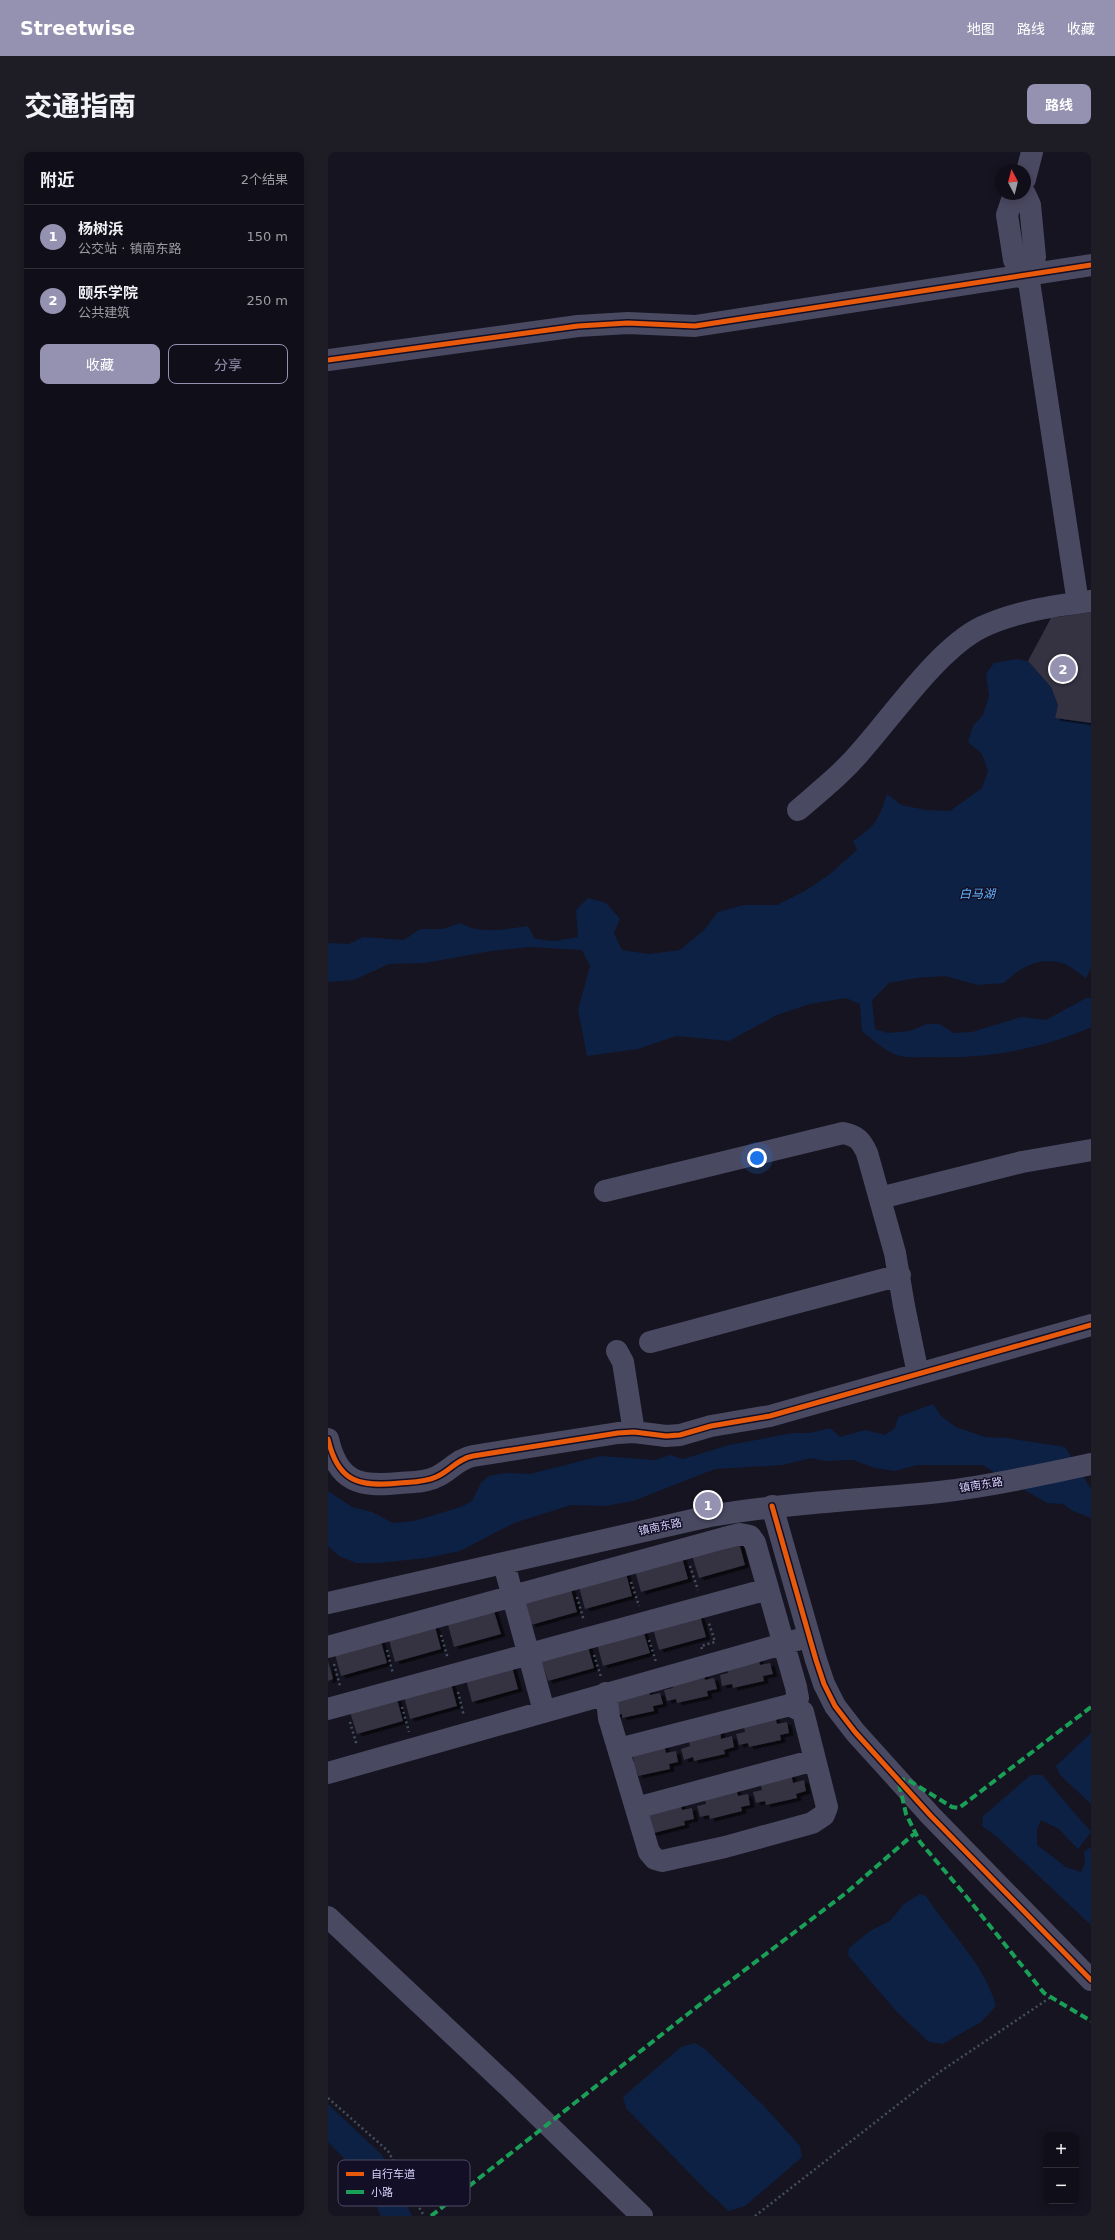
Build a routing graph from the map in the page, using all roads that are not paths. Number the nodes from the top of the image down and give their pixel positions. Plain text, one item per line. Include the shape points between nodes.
1 (1032, 152) edge
2 (1029, 164) edge
3 (1012, 200) edge
4 (1027, 200) edge
5 (1032, 231) junction
6 (1009, 234) junction
7 (1091, 265) edge
8 (1028, 275) junction
9 (328, 360) edge
10 (1084, 602) edge
11 (798, 810) dead end
12 (1091, 1150) edge
13 (605, 1191) dead end
14 (880, 1198) junction
15 (900, 1275) junction
16 (1091, 1325) edge
17 (650, 1342) dead end
18 (617, 1351) dead end
19 (918, 1374) junction
20 (634, 1432) junction
21 (328, 1439) edge
22 (1089, 1464) edge
23 (772, 1506) junction
24 (504, 1564) junction
25 (768, 1589) junction
26 (513, 1596) junction
27 (328, 1603) edge
28 (810, 1637) junction
29 (784, 1644) junction
30 (328, 1647) edge
31 (529, 1655) junction
32 (606, 1694) junction
33 (790, 1705) junction
34 (328, 1709) edge
35 (544, 1711) junction
36 (619, 1750) junction
37 (815, 1760) junction
38 (328, 1773) edge
39 (636, 1808) junction
40 (328, 1917) edge
41 (1091, 1980) edge
42 (642, 2216) edge

1 - 2 street
3 - 6 street via 1006,215
4 - 5 street
5 - 6 street
5 - 8 street via 1035,257
6 - 8 street via 1014,260
7 - 8 street
8 - 9 street via 695,326 628,323 578,326
8 - 10 street
10 - 11 street via 1004,618 966,637 922,679 844,771
12 - 14 street via 1022,1162
13 - 14 street via 843,1132 861,1140
14 - 15 street
15 - 17 street
15 - 19 street
16 - 19 street
18 - 20 street via 623,1362
19 - 20 street via 770,1416 711,1426 680,1435
20 - 21 street via 462,1458 434,1478 376,1486 355,1480 343,1472 334,1460
22 - 23 street, 镇南东路 via 1006,1482 940,1492
23 - 24 street, 镇南东路 via 710,1516
23 - 28 street
24 - 26 street
24 - 27 street, 镇南东路
25 - 26 street via 755,1543 750,1536 740,1534
25 - 29 street
25 - 31 street
26 - 30 street
26 - 31 street
28 - 29 street
28 - 41 street via 824,1684 835,1706 855,1732 932,1816
29 - 32 street
29 - 33 street via 798,1698
31 - 34 street
31 - 35 street
32 - 35 street
32 - 36 street via 609,1718
33 - 36 street
33 - 37 street via 803,1712
35 - 38 street
36 - 39 street
37 - 39 street
37 - 39 street via 827,1807 824,1815 812,1823 724,1847 662,1861 655,1859 649,1852
40 - 42 street

